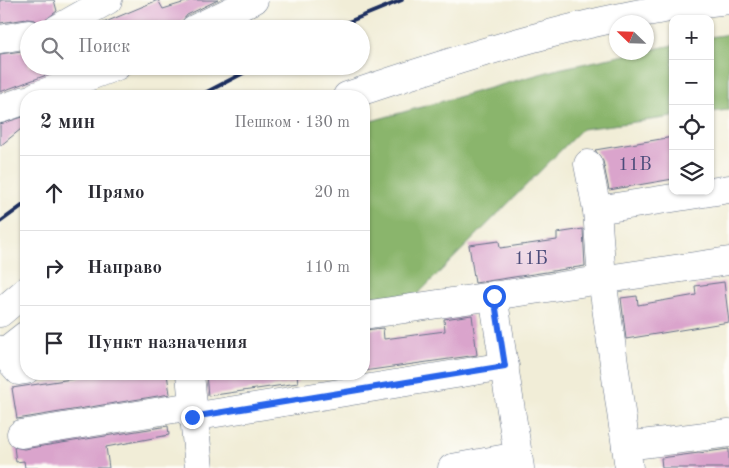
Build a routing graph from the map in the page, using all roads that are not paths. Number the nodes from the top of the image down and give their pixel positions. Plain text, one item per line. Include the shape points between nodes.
1 (108, 0) edge
2 (254, 0) edge
3 (729, 0) edge
4 (74, 20) edge
5 (213, 20) edge
6 (20, 36) edge
7 (0, 40) edge
8 (93, 75) edge
9 (52, 90) edge
10 (366, 90) edge
11 (20, 102) edge
12 (0, 109) edge
13 (588, 164) dead end
14 (729, 189) edge
15 (597, 210) junction
16 (729, 261) edge
17 (602, 279) junction
18 (20, 296) edge
19 (494, 296) junction
20 (0, 313) edge
21 (370, 314) edge
22 (20, 340) edge
23 (1, 351) edge
24 (505, 366) junction
25 (20, 371) edge
26 (190, 380) edge
27 (192, 411) junction
28 (729, 433) edge
29 (21, 434) dead end
30 (627, 457) edge
31 (519, 462) edge
32 (199, 468) edge
33 (452, 468) edge

1 - 4 main road
2 - 5 main road
3 - 10 main road via 571,30
6 - 7 main road
8 - 9 main road
11 - 12 main road
13 - 15 main road
14 - 15 main road
15 - 17 main road
16 - 17 main road
17 - 19 main road
17 - 30 main road
18 - 20 main road
19 - 21 main road
19 - 24 main road
22 - 23 main road
23 - 25 main road
24 - 27 main road
24 - 31 main road
26 - 27 main road
27 - 29 main road
27 - 32 main road
28 - 30 main road
31 - 33 main road

